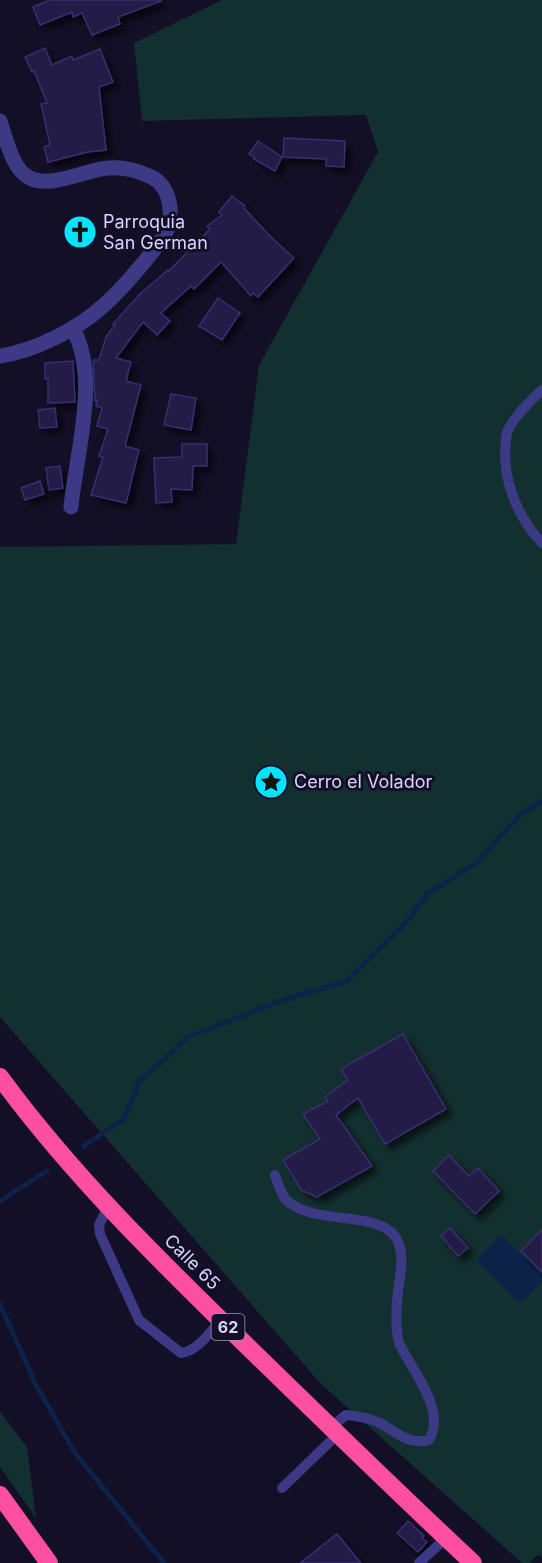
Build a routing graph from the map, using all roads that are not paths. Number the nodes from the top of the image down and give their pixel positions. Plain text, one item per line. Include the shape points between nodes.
1 (0, 121) edge
2 (73, 329) junction
3 (0, 356) edge
4 (542, 390) edge
5 (71, 507) dead end
6 (542, 543) edge
7 (0, 1077) edge
8 (275, 1175) dead end
9 (108, 1207) junction
10 (221, 1320) junction
11 (334, 1430) junction
12 (282, 1488) dead end
13 (0, 1495) edge
14 (446, 1538) junction
15 (45, 1561) edge
16 (419, 1563) edge
17 (473, 1563) edge

1 - 2 street via 13,160 28,178 48,182 108,168 134,169 154,178 165,190 170,224 158,246 103,307
2 - 3 street via 15,354
2 - 5 street via 82,351 86,394
4 - 6 lane via 507,430 504,454 519,510
7 - 9 highway, Calle 65 / 62
8 - 11 lane via 285,1199 296,1207 387,1228 396,1236 400,1248 399,1342 428,1397 434,1433 429,1440 418,1443 380,1424 346,1415
9 - 10 highway, Calle 65 / 62
9 - 10 lane via 99,1225 100,1234 139,1320 181,1353 194,1348
10 - 11 highway, Calle 65 / 62
11 - 12 lane
11 - 14 highway, Calle 65 / 62
13 - 15 highway
14 - 16 lane
14 - 17 highway, Calle 65 / 62

